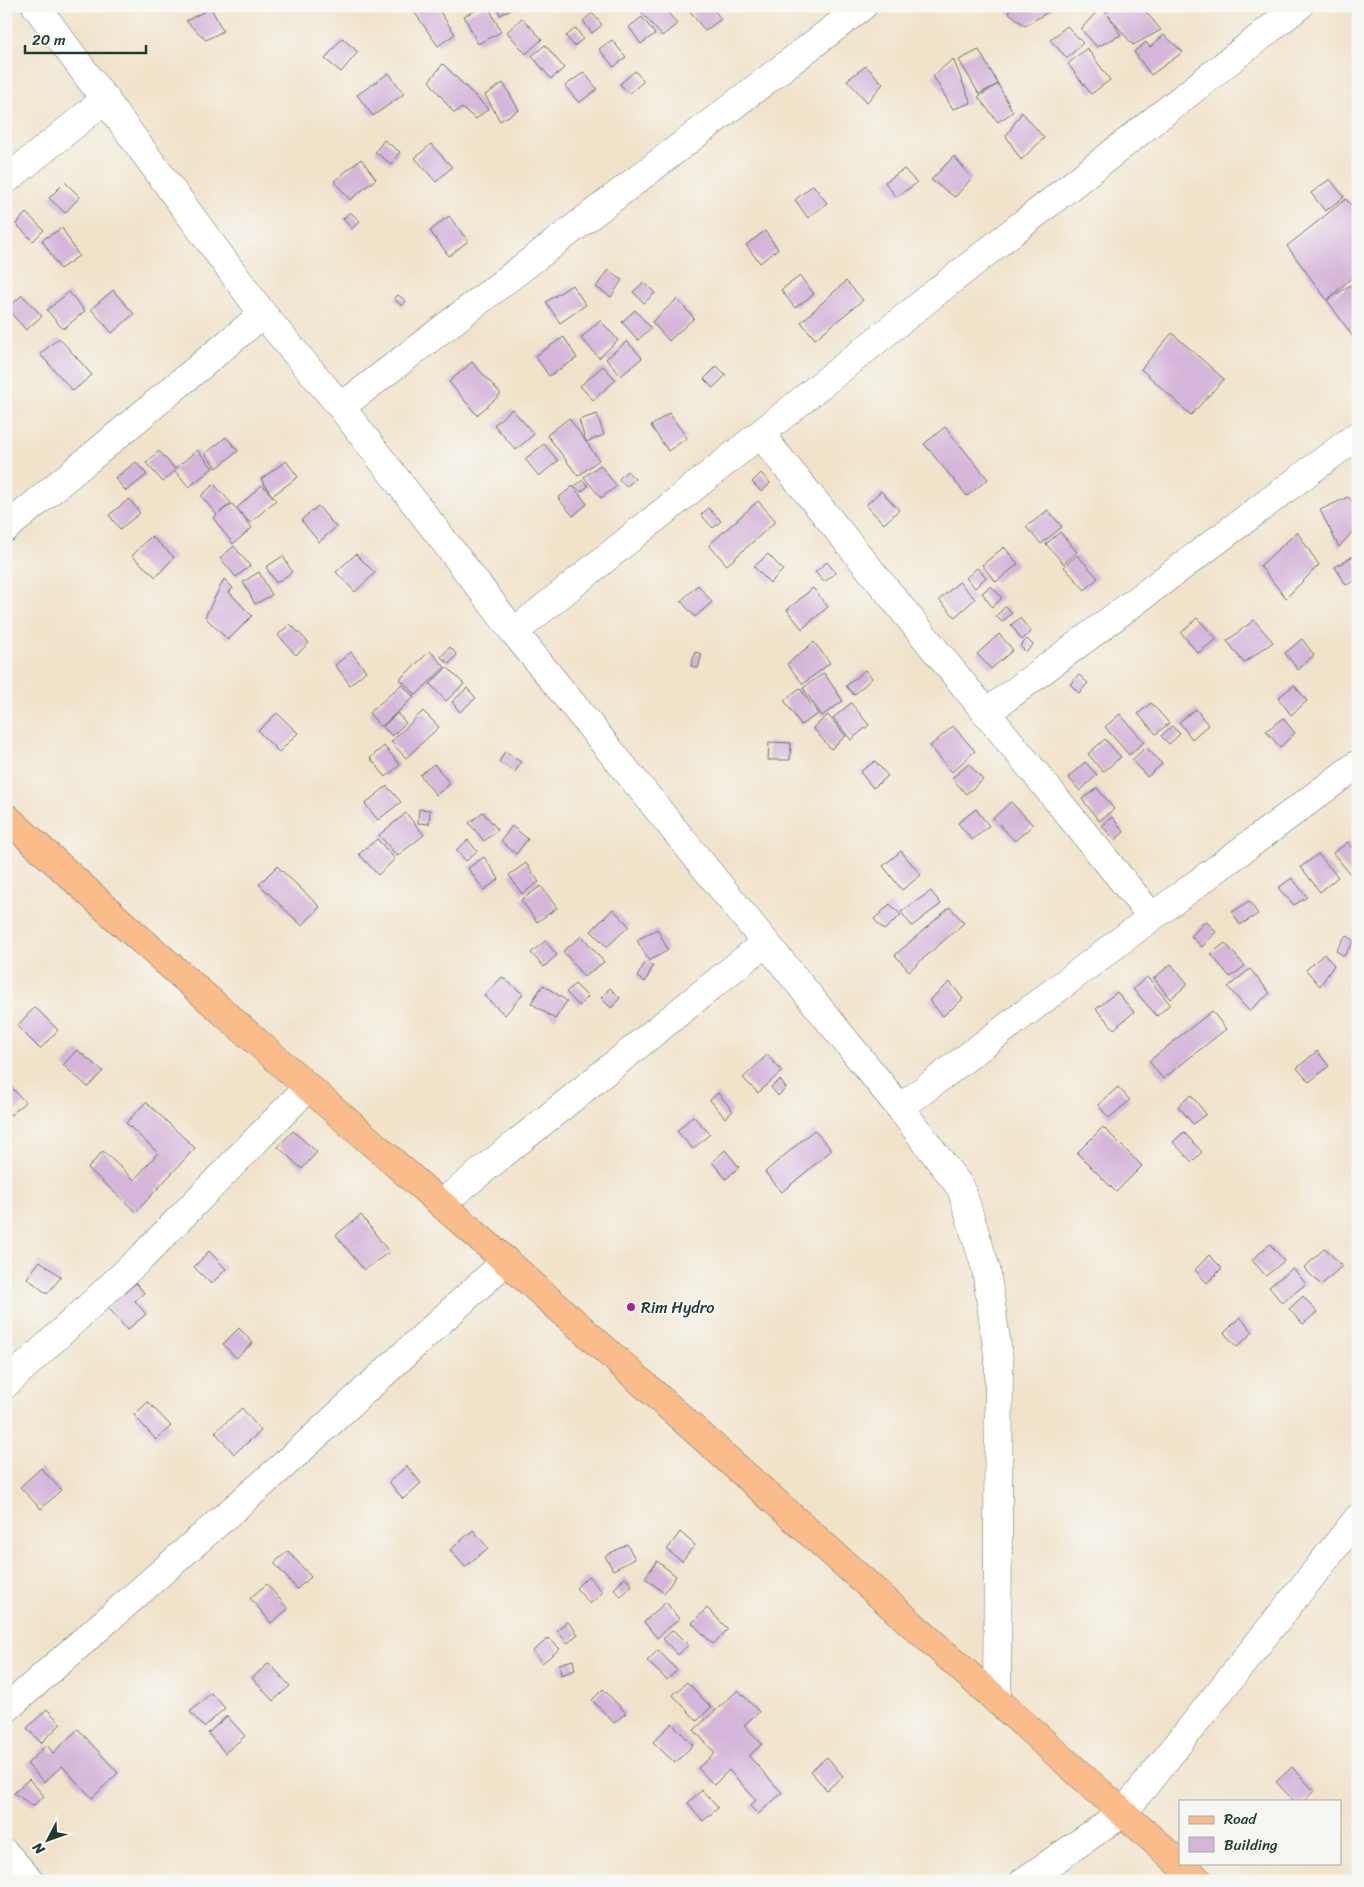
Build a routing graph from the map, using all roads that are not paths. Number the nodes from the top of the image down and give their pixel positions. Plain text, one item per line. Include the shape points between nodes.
1 (36, 6) edge
2 (863, 6) edge
3 (1299, 6) edge
4 (106, 99) junction
5 (6, 180) edge
6 (263, 314) junction
7 (341, 407) junction
8 (760, 434) junction
9 (1358, 435) edge
10 (6, 528) edge
11 (514, 632) junction
12 (986, 713) junction
13 (1358, 764) edge
14 (6, 817) edge
15 (1152, 917) junction
16 (765, 943) junction
17 (308, 1087) junction
18 (900, 1108) junction
19 (441, 1204) junction
20 (506, 1261) junction
21 (6, 1384) edge
22 (1358, 1518) edge
23 (997, 1701) junction
24 (6, 1709) edge
25 (1122, 1813) junction
26 (6, 1854) edge
27 (1179, 1863) edge
28 (1180, 1864) edge
29 (30, 1881) edge
30 (1024, 1881) edge
31 (1199, 1881) edge

1 - 4 street
2 - 7 street
3 - 8 street
4 - 5 street
4 - 6 street
6 - 7 street
6 - 10 street
7 - 11 street
8 - 11 street
8 - 12 street
9 - 12 street
11 - 16 street
12 - 15 street
13 - 15 street
14 - 17 main road
15 - 18 street
16 - 18 street
16 - 19 street
17 - 19 main road
17 - 21 street via 143,1256
18 - 23 street via 961,1188 986,1269 999,1362
19 - 20 main road
20 - 23 main road
20 - 24 street via 286,1463
22 - 25 street
23 - 25 main road
25 - 27 main road
25 - 30 street
26 - 29 street
28 - 31 main road

